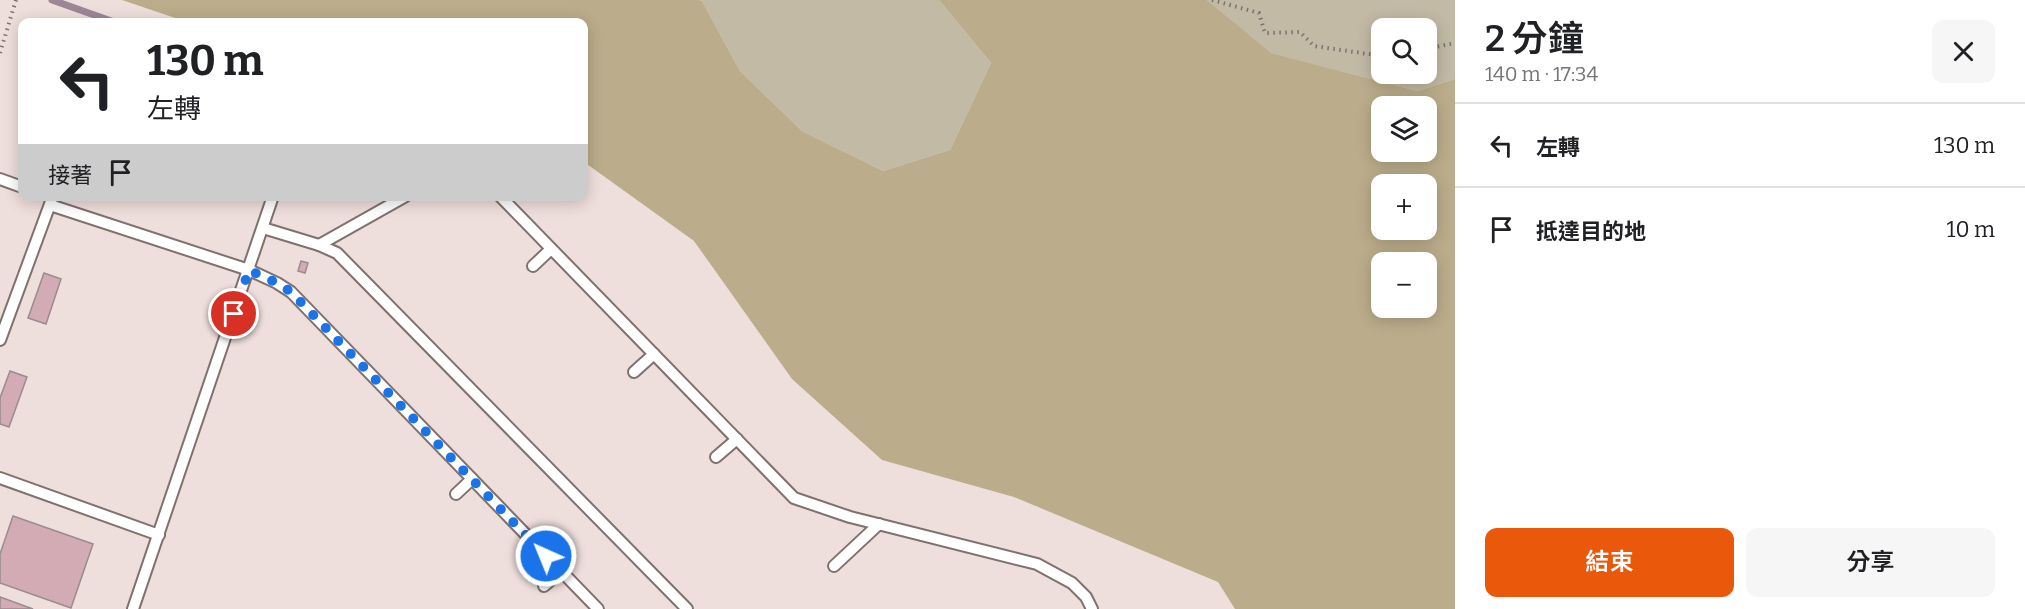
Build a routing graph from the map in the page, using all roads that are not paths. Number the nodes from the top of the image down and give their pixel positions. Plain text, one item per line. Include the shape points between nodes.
1 (0, 179) edge
2 (18, 186) edge
3 (50, 201) edge
4 (57, 201) edge
5 (271, 201) edge
6 (397, 201) edge
7 (505, 201) edge
8 (263, 228) junction
9 (319, 245) junction
10 (551, 249) junction
11 (533, 266) dead end
12 (249, 270) junction
13 (0, 340) edge
14 (654, 354) junction
15 (634, 372) dead end
16 (736, 439) junction
17 (716, 457) dead end
18 (0, 478) edge
19 (472, 478) junction
20 (456, 494) dead end
21 (879, 524) junction
22 (159, 535) junction
23 (834, 566) dead end
24 (561, 571) junction
25 (544, 586) dead end
26 (133, 609) edge
27 (598, 609) edge
28 (687, 609) edge
29 (1092, 609) edge

1 - 2 lane
3 - 13 lane
4 - 12 lane
5 - 8 lane
6 - 9 lane
7 - 10 lane
8 - 9 lane
8 - 12 lane
9 - 28 lane via 337,253
10 - 11 lane
10 - 14 lane
12 - 19 lane via 291,292
12 - 22 lane
14 - 15 lane
14 - 16 lane
16 - 17 lane
16 - 21 lane via 794,498
18 - 22 lane
19 - 20 lane
19 - 24 lane
21 - 23 lane
21 - 29 lane via 1037,564 1072,583
22 - 26 lane
24 - 25 lane
24 - 27 lane

